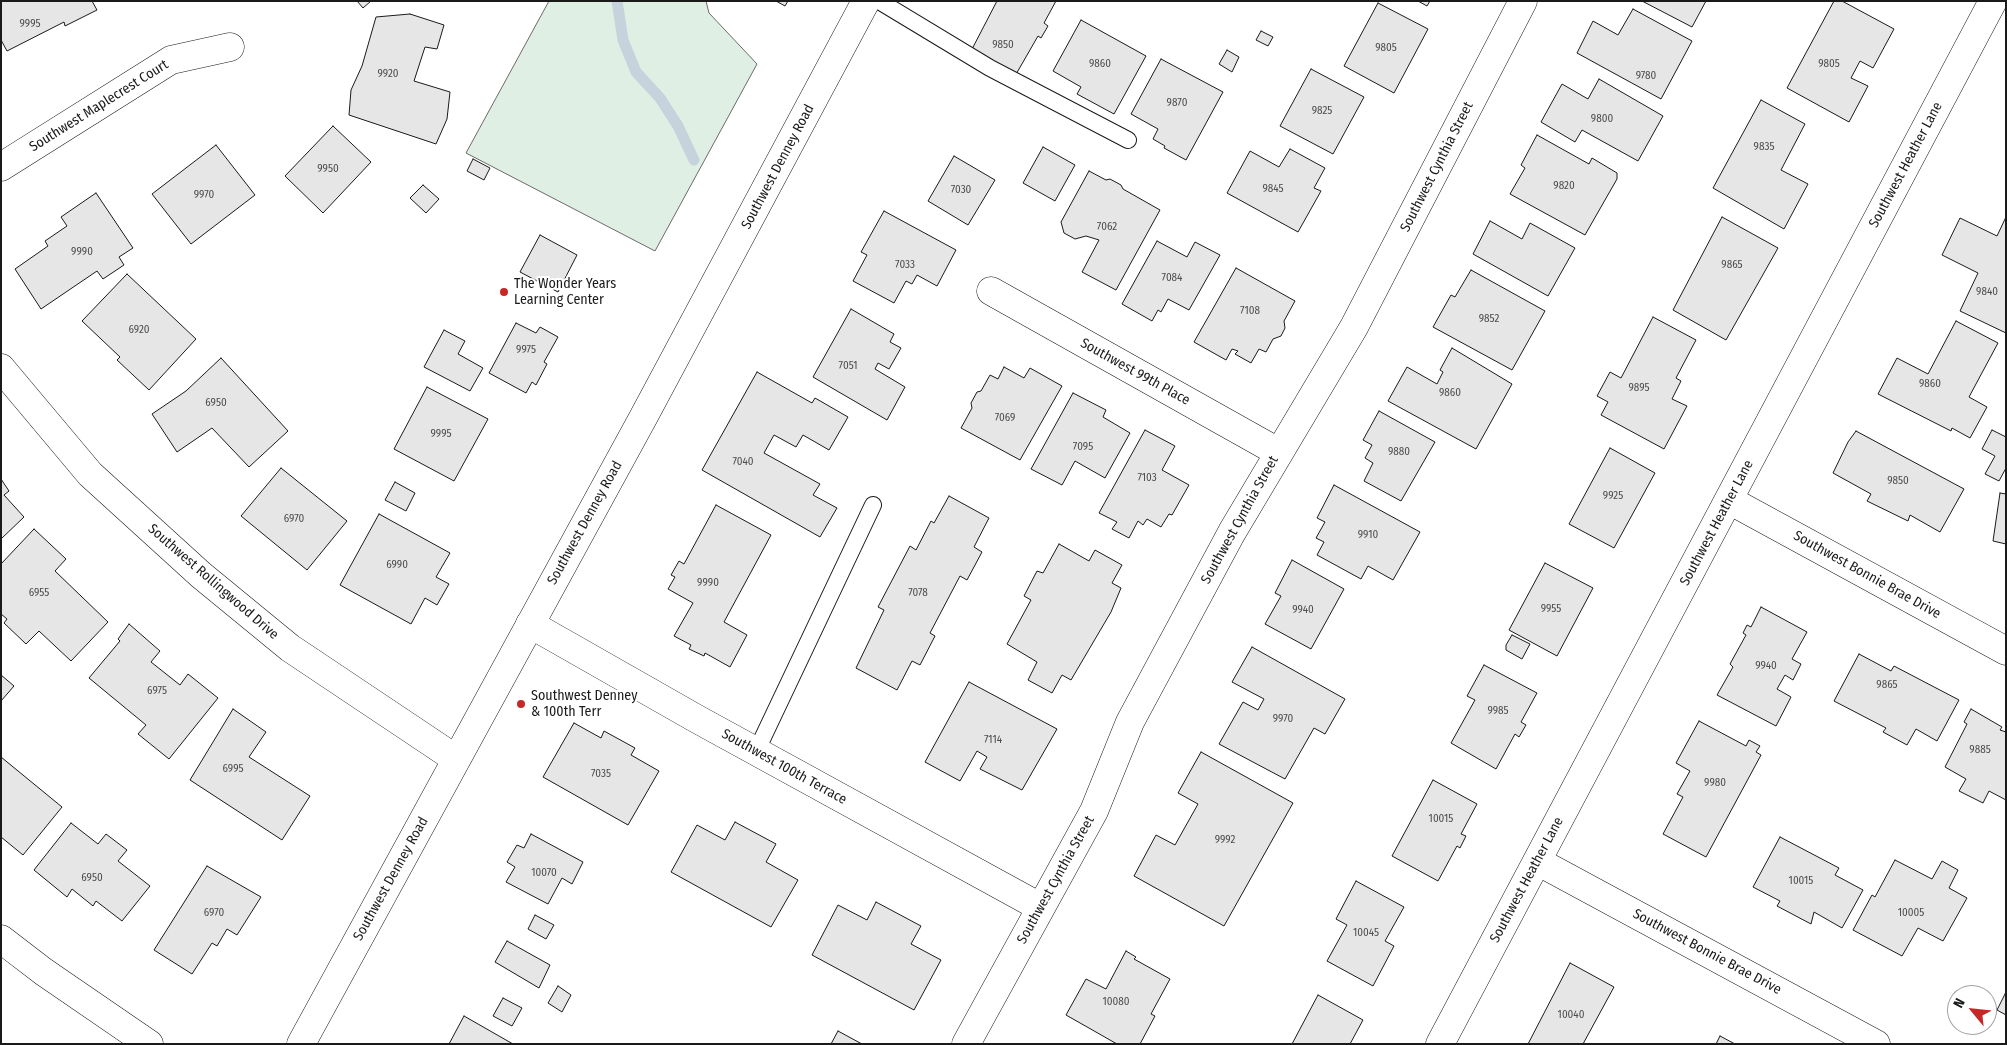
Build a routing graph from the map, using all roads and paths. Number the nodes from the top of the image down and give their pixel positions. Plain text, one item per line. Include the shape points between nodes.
1 (866, 1) edge
2 (879, 1) edge
3 (1523, 1) edge
4 (1993, 1) edge
5 (230, 47) dead end
6 (1128, 140) dead end
7 (1, 167) edge
8 (991, 291) dead end
9 (1, 368) edge
10 (1278, 452) junction
11 (1729, 500) junction
12 (873, 505) dead end
13 (530, 624) junction
14 (2006, 650) edge
15 (756, 752) junction
16 (456, 760) junction
17 (1537, 861) junction
18 (1040, 907) junction
19 (1, 938) edge
20 (149, 1044) edge
21 (301, 1044) edge
22 (966, 1044) edge
23 (1440, 1044) edge
24 (1876, 1044) edge

1 - 13 street, Southwest Denney Road
2 - 6 lane via 990,68
3 - 10 street, Southwest Cynthia Street via 1354,327
4 - 11 street, Southwest Heather Lane
5 - 7 street, Southwest Maplecrest Court via 172,60
8 - 10 street, Southwest 99th Place
9 - 16 street, Southwest Rollingwood Drive via 90,474 201,575 290,648
10 - 18 street, Southwest Cynthia Street via 1130,722 1094,811
11 - 14 street, Southwest Bonnie Brae Drive
11 - 17 street, Southwest Heather Lane
12 - 15 lane
13 - 15 street, Southwest 100th Terrace
13 - 16 street, Southwest Denney Road
15 - 18 street, Southwest 100th Terrace
16 - 21 street, Southwest Denney Road
17 - 23 street, Southwest Heather Lane
17 - 24 street, Southwest Bonnie Brae Drive
18 - 22 street, Southwest Cynthia Street
19 - 20 street via 44,972

